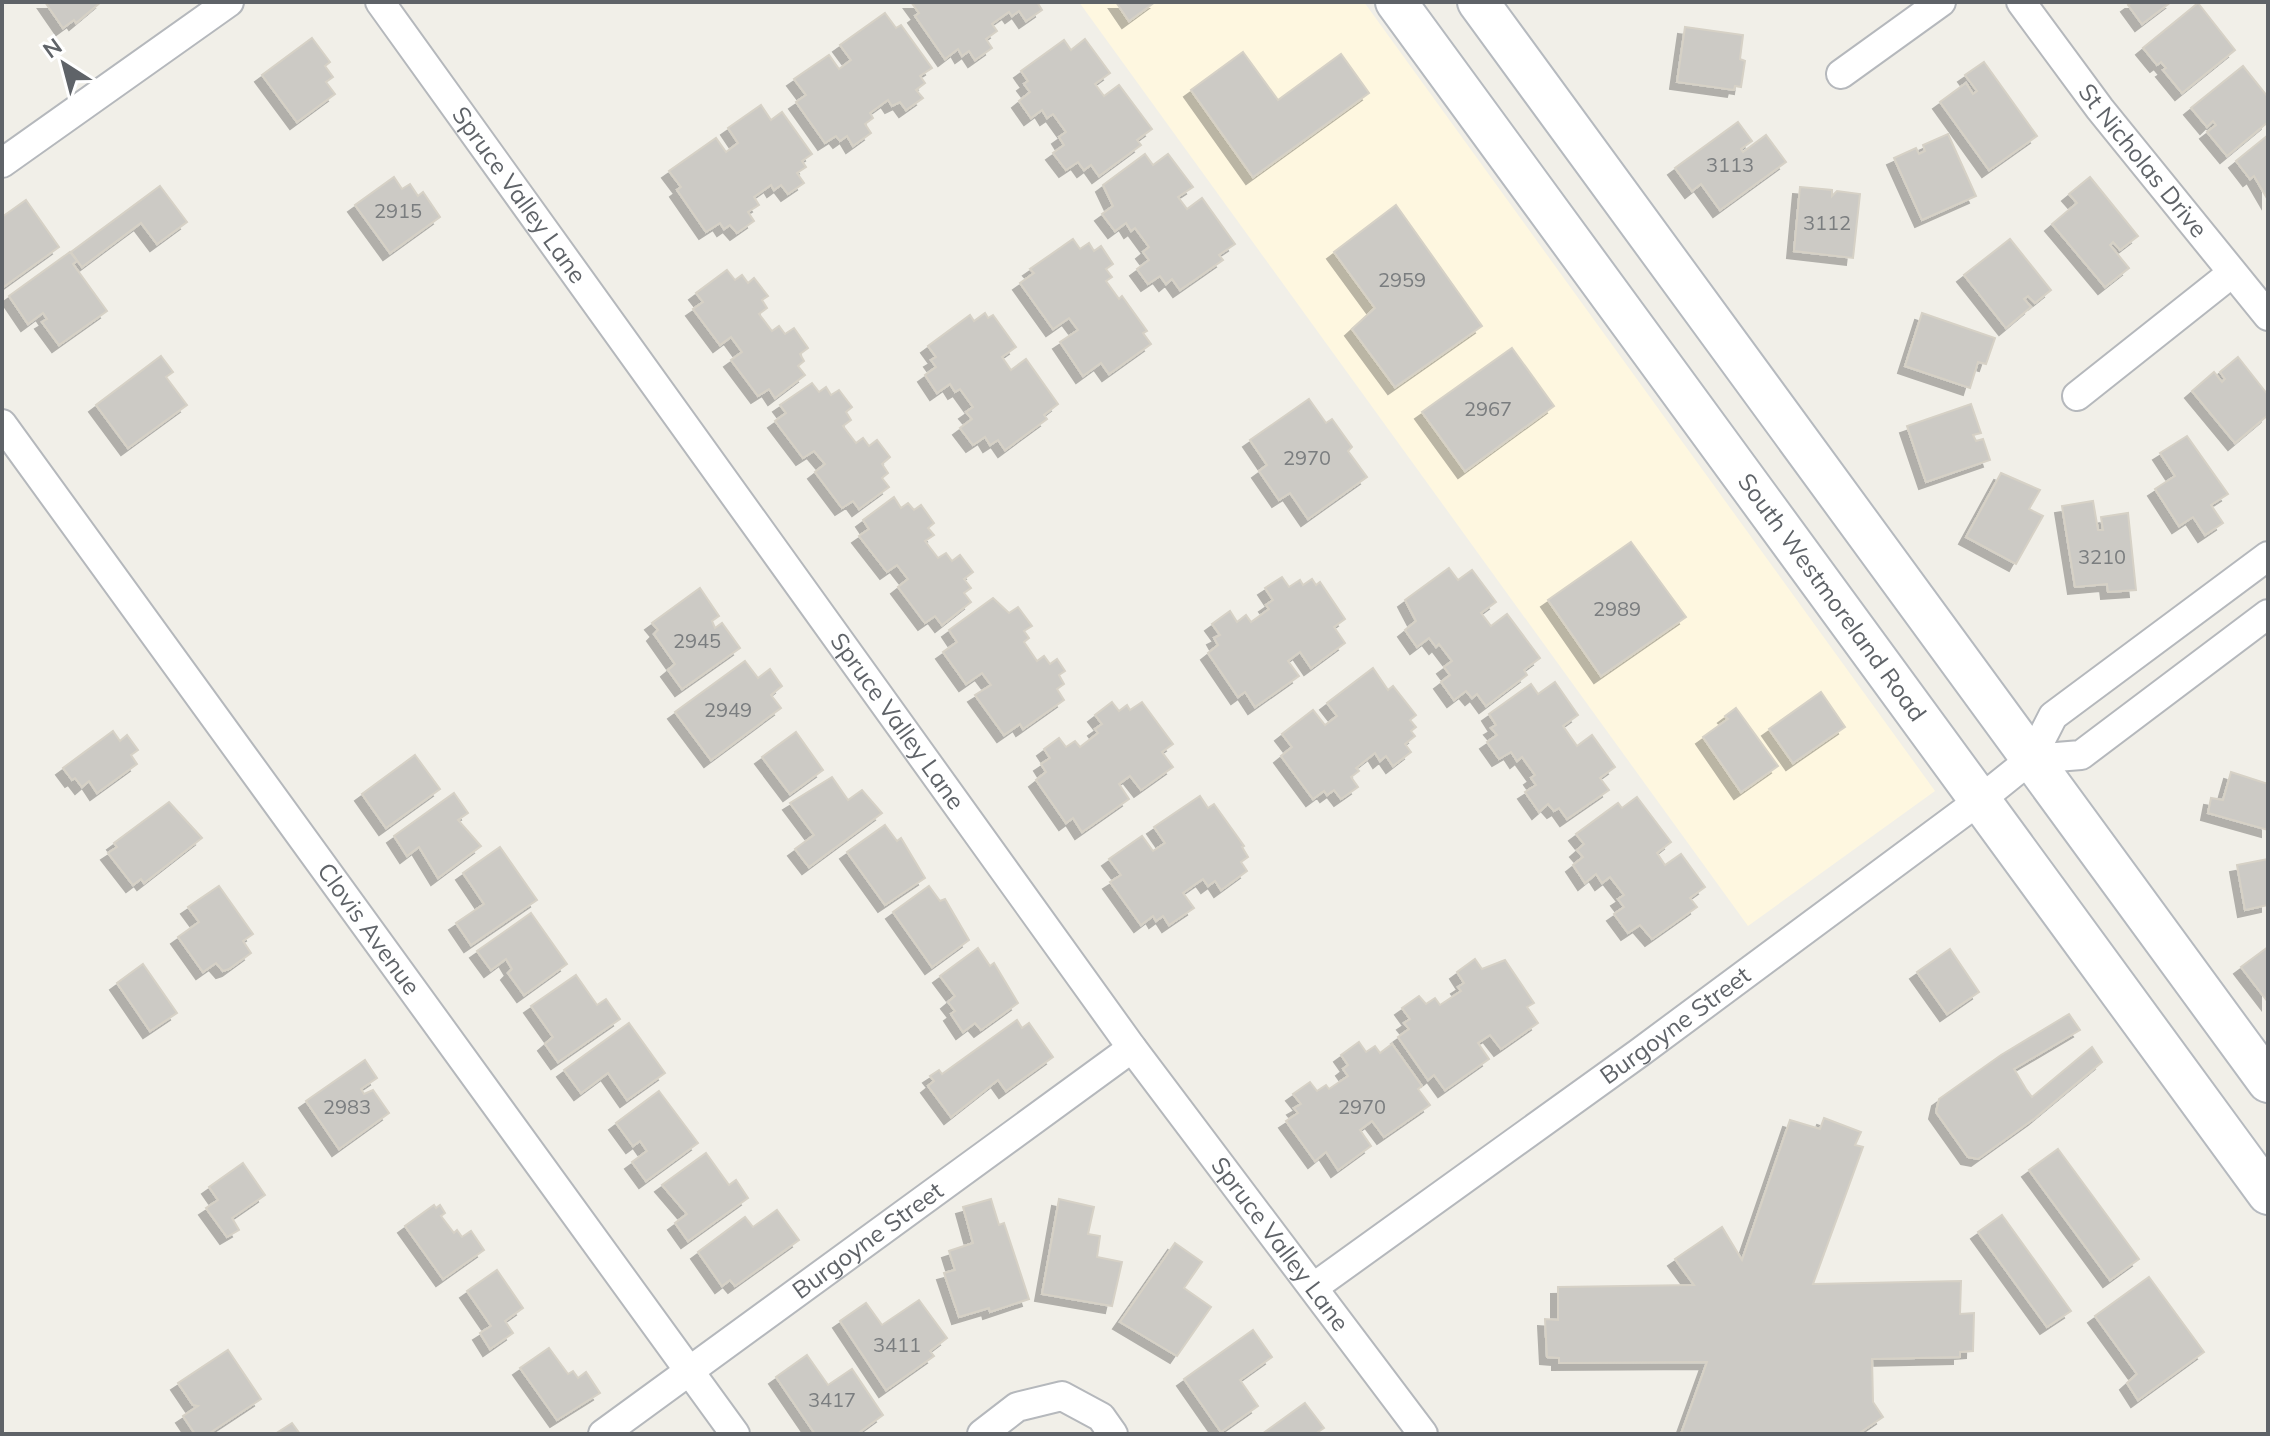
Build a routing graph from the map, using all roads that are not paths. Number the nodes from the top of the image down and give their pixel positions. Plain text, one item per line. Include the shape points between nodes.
1 (229, 2) edge
2 (380, 2) edge
3 (1396, 2) edge
4 (1478, 2) edge
5 (1941, 2) edge
6 (2021, 2) edge
7 (1841, 74) dead end
8 (2, 163) edge
9 (2232, 273) junction
10 (2268, 316) edge
11 (2077, 396) dead end
12 (2, 424) edge
13 (2268, 556) edge
14 (2268, 614) edge
15 (2031, 759) junction
16 (1980, 800) junction
17 (1132, 1048) junction
18 (2268, 1082) edge
19 (2268, 1194) edge
20 (1314, 1287) junction
21 (687, 1371) junction
22 (603, 1434) edge
23 (735, 1434) edge
24 (982, 1434) edge
25 (1113, 1434) edge
26 (1423, 1434) edge

1 - 8 street
2 - 17 street, Spruce Valley Lane
3 - 16 main road, South Westmoreland Road
4 - 15 main road
5 - 7 street
6 - 9 street, St Nicholas Drive
9 - 10 street, St Nicholas Drive
9 - 11 street
12 - 21 street, Clovis Avenue
13 - 15 street, Burgoyne Street via 2053,716
14 - 15 street via 2081,755
15 - 16 street, Burgoyne Street
15 - 18 main road
16 - 19 main road, South Westmoreland Road
16 - 20 street, Burgoyne Street
17 - 20 street, Spruce Valley Lane
17 - 21 street, Burgoyne Street
20 - 26 street, Spruce Valley Lane
21 - 22 street, Burgoyne Street
21 - 23 street, Clovis Avenue
24 - 25 street via 1017,1407 1062,1396 1101,1417

